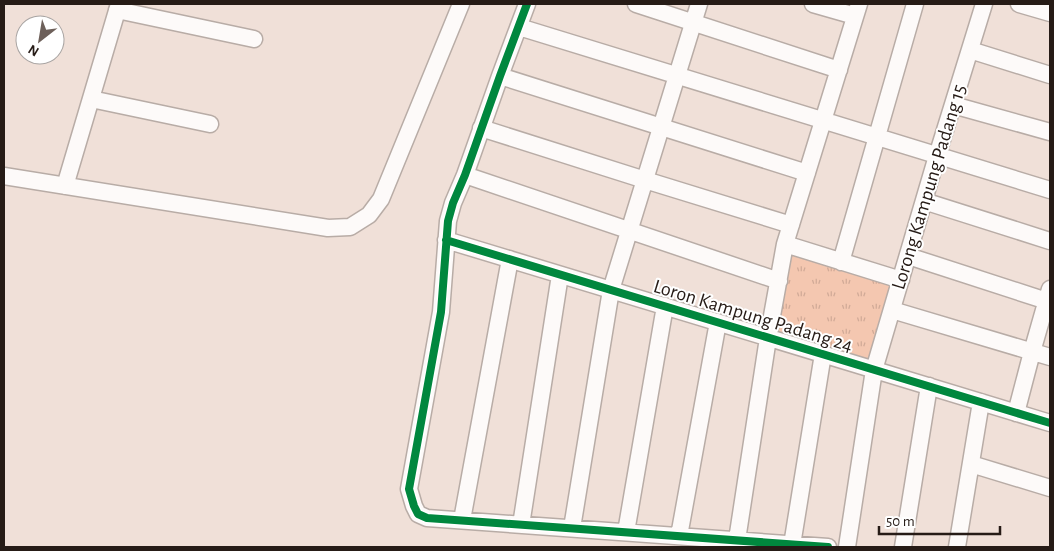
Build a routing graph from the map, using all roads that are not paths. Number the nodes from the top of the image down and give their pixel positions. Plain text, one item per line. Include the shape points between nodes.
1 (461, 4) edge
2 (527, 4) edge
3 (636, 4) edge
4 (699, 4) edge
5 (813, 4) edge
6 (915, 4) edge
7 (984, 4) edge
8 (1019, 4) edge
9 (118, 7) edge
10 (857, 10) edge
11 (1050, 13) edge
12 (693, 22) junction
13 (519, 27) junction
14 (254, 39) dead end
15 (970, 50) junction
16 (839, 70) junction
17 (1050, 75) edge
18 (500, 76) junction
19 (677, 76) junction
20 (90, 100) junction
21 (953, 105) junction
22 (823, 121) junction
23 (210, 124) dead end
24 (661, 127) junction
25 (481, 128) junction
26 (1050, 132) edge
27 (876, 137) junction
28 (937, 156) junction
29 (807, 173) junction
30 (465, 175) junction
31 (4, 176) edge
32 (645, 180) junction
33 (65, 186) junction
34 (1050, 190) edge
35 (924, 201) junction
36 (791, 225) junction
37 (629, 231) junction
38 (446, 240) junction
39 (1050, 242) edge
40 (785, 244) junction
41 (908, 256) junction
42 (510, 259) junction
43 (841, 262) junction
44 (560, 275) junction
45 (901, 280) junction
46 (779, 281) junction
47 (611, 290) junction
48 (1049, 297) edge
49 (665, 306) junction
50 (892, 310) junction
51 (718, 322) junction
52 (768, 338) junction
53 (1032, 352) junction
54 (823, 354) junction
55 (1050, 357) edge
56 (874, 370) junction
57 (929, 386) junction
58 (981, 402) junction
59 (1016, 413) junction
60 (1050, 423) edge
61 (971, 464) junction
62 (1050, 488) edge
63 (462, 520) junction
64 (521, 525) junction
65 (572, 528) junction
66 (626, 532) junction
67 (679, 536) junction
68 (737, 540) junction
69 (792, 545) junction
70 (828, 547) edge
71 (847, 547) edge
72 (903, 547) edge
73 (956, 547) edge

1 - 33 street via 381,199 369,215 350,227 328,228
2 - 13 street
3 - 12 street
4 - 12 street
5 - 10 street
6 - 27 street
7 - 15 street, Lorong Kampung Padang 15
8 - 11 street
9 - 14 street
9 - 20 street
10 - 16 street
12 - 16 street
12 - 19 street
13 - 18 street
13 - 19 street
15 - 17 street
15 - 21 street, Lorong Kampung Padang 15
16 - 22 street
18 - 24 street
18 - 25 street
19 - 22 street
19 - 24 street
20 - 23 street
20 - 33 street
21 - 26 street
21 - 28 street, Lorong Kampung Padang 15
22 - 27 street
22 - 29 street
24 - 29 street
24 - 32 street
25 - 30 street
25 - 32 street
27 - 28 street
27 - 43 street
28 - 34 street
28 - 35 street, Lorong Kampung Padang 15
29 - 36 street
30 - 37 street
30 - 38 street via 453,203
31 - 33 street
32 - 36 street
32 - 37 street
35 - 39 street
35 - 41 street, Lorong Kampung Padang 15
36 - 40 street
37 - 46 street
37 - 47 street
38 - 42 street, Loron Kampung Padang 24
38 - 63 street via 442,312 408,489 418,514 427,518
40 - 43 street
40 - 46 street
41 - 45 street, Lorong Kampung Padang 15
41 - 48 street
42 - 44 street, Loron Kampung Padang 24
42 - 63 street
43 - 45 street
44 - 47 street, Loron Kampung Padang 24
44 - 64 street
45 - 50 street, Lorong Kampung Padang 15
46 - 52 street
47 - 49 street, Loron Kampung Padang 24
47 - 65 street
48 - 53 street
49 - 51 street, Loron Kampung Padang 24
49 - 66 street
50 - 53 street
50 - 56 street, Lorong Kampung Padang 15
51 - 52 street, Loron Kampung Padang 24
51 - 67 street
52 - 54 street, Loron Kampung Padang 24
52 - 68 street
53 - 55 street
53 - 59 street
54 - 56 street, Loron Kampung Padang 24
54 - 69 street
56 - 57 street, Loron Kampung Padang 24
56 - 71 street, Lorong Kampung Padang 15
57 - 58 street, Loron Kampung Padang 24
57 - 72 street
58 - 59 street, Loron Kampung Padang 24
58 - 61 street
59 - 60 street, Loron Kampung Padang 24
61 - 62 street
61 - 73 street
63 - 64 street
64 - 65 street
65 - 66 street
66 - 67 street
67 - 68 street
68 - 69 street
69 - 70 street

